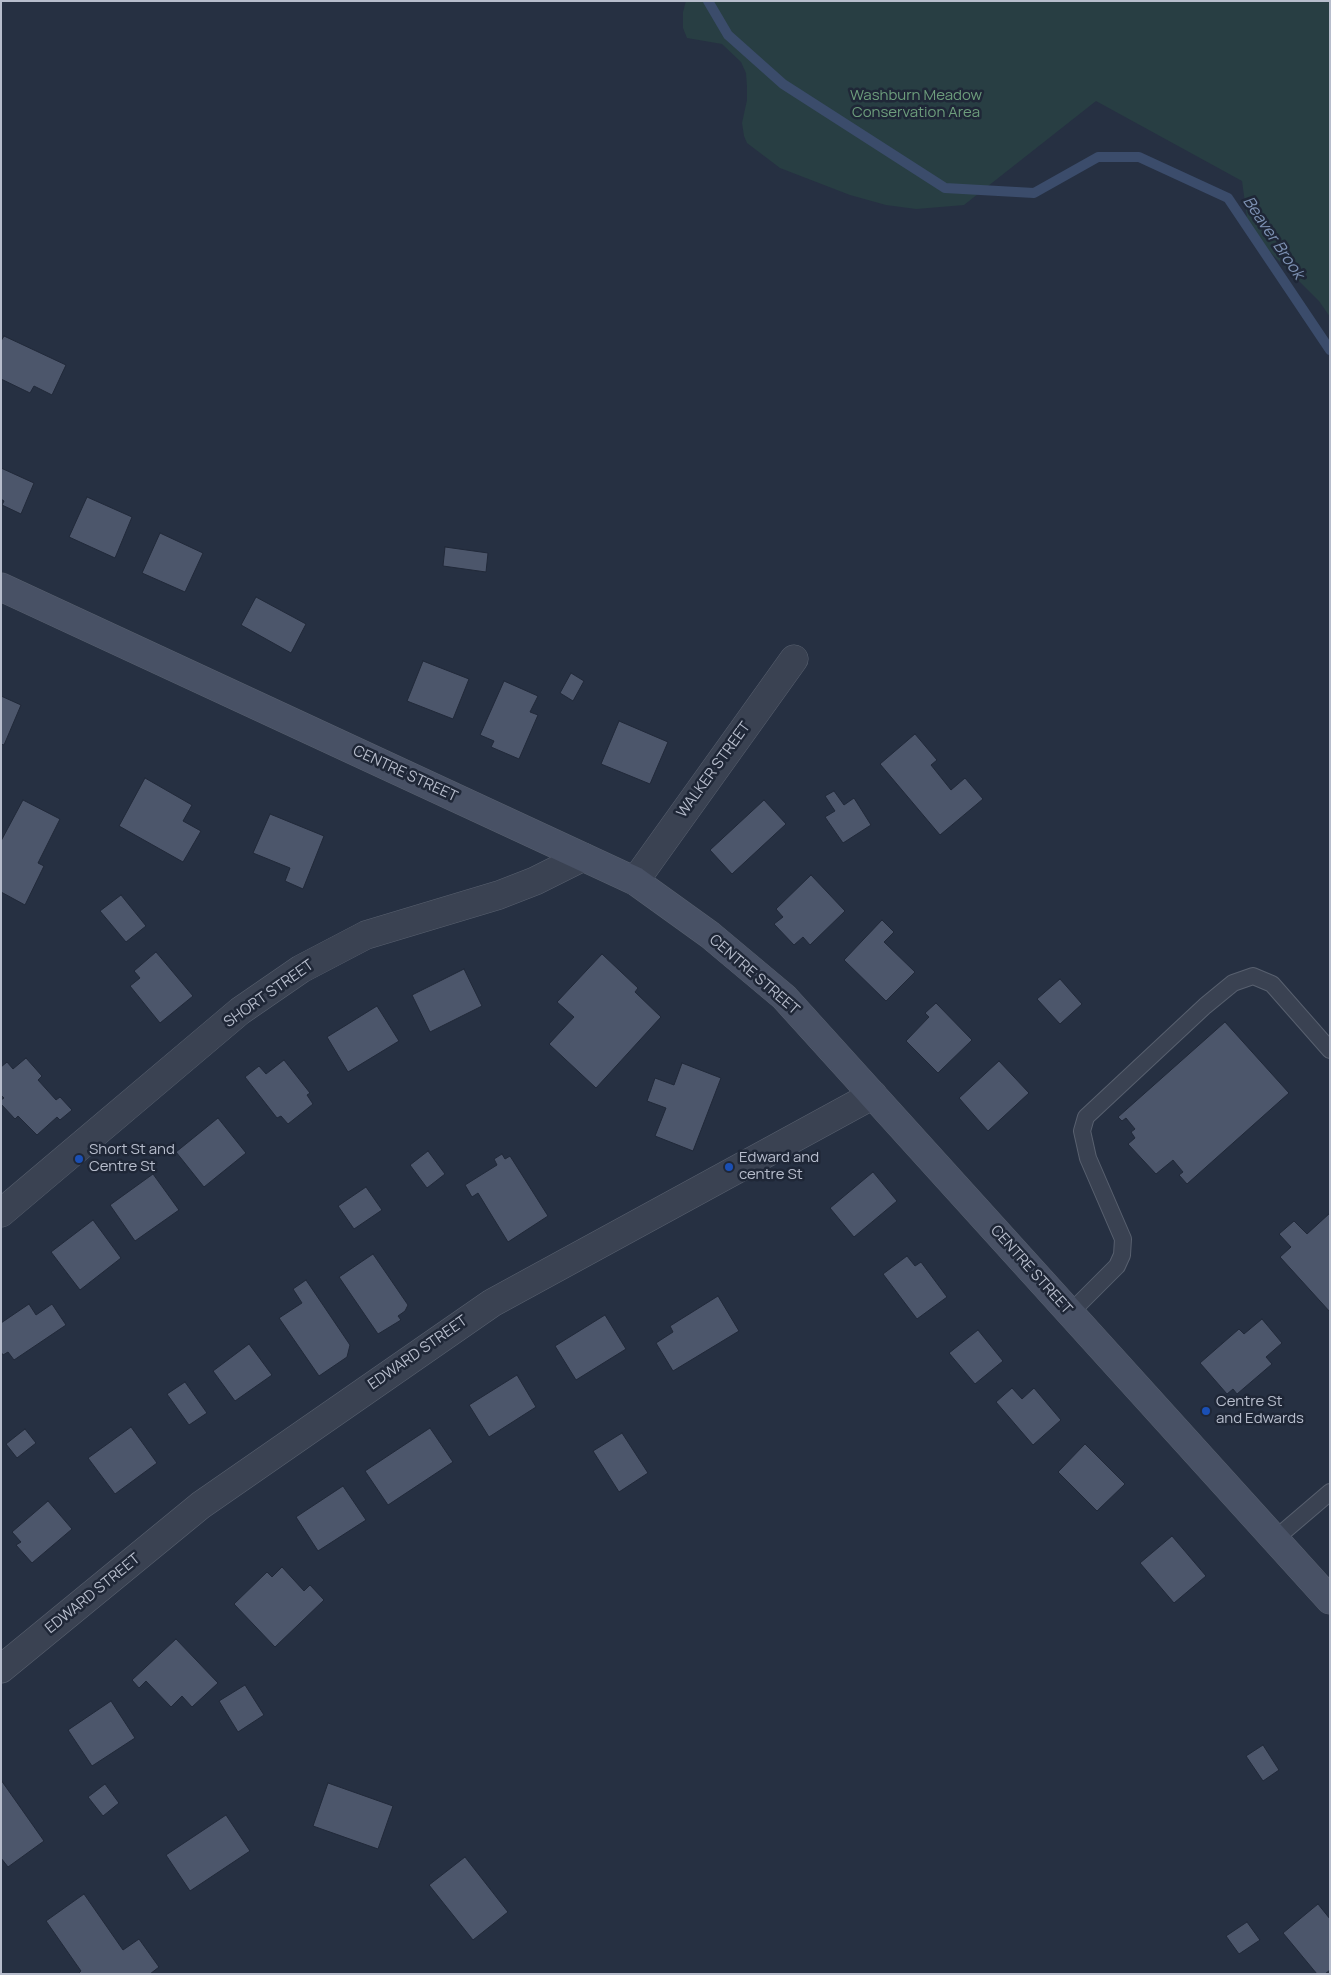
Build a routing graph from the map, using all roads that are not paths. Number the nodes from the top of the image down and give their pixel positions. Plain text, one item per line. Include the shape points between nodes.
1 (1, 587) edge
2 (794, 659) dead end
3 (583, 857) junction
4 (634, 881) junction
5 (1330, 1050) edge
6 (873, 1095) junction
7 (1, 1213) edge
8 (1070, 1314) junction
9 (1330, 1492) edge
10 (1275, 1539) junction
11 (1330, 1600) edge
12 (1, 1669) edge

1 - 3 main road, CENTRE STREET
2 - 4 street, WALKER STREET
3 - 4 main road, CENTRE STREET
3 - 7 street, SHORT STREET via 499,895 366,935 301,969 240,1011
4 - 6 main road, CENTRE STREET via 710,935 784,998
5 - 8 lane via 1272,984 1253,976 1233,983 1205,1006 1086,1117 1082,1131 1088,1158 1123,1239 1122,1255 1117,1266
6 - 8 main road, CENTRE STREET
6 - 12 street, EDWARD STREET via 492,1302 201,1504
8 - 10 main road, CENTRE STREET
9 - 10 lane
10 - 11 main road, CENTRE STREET

